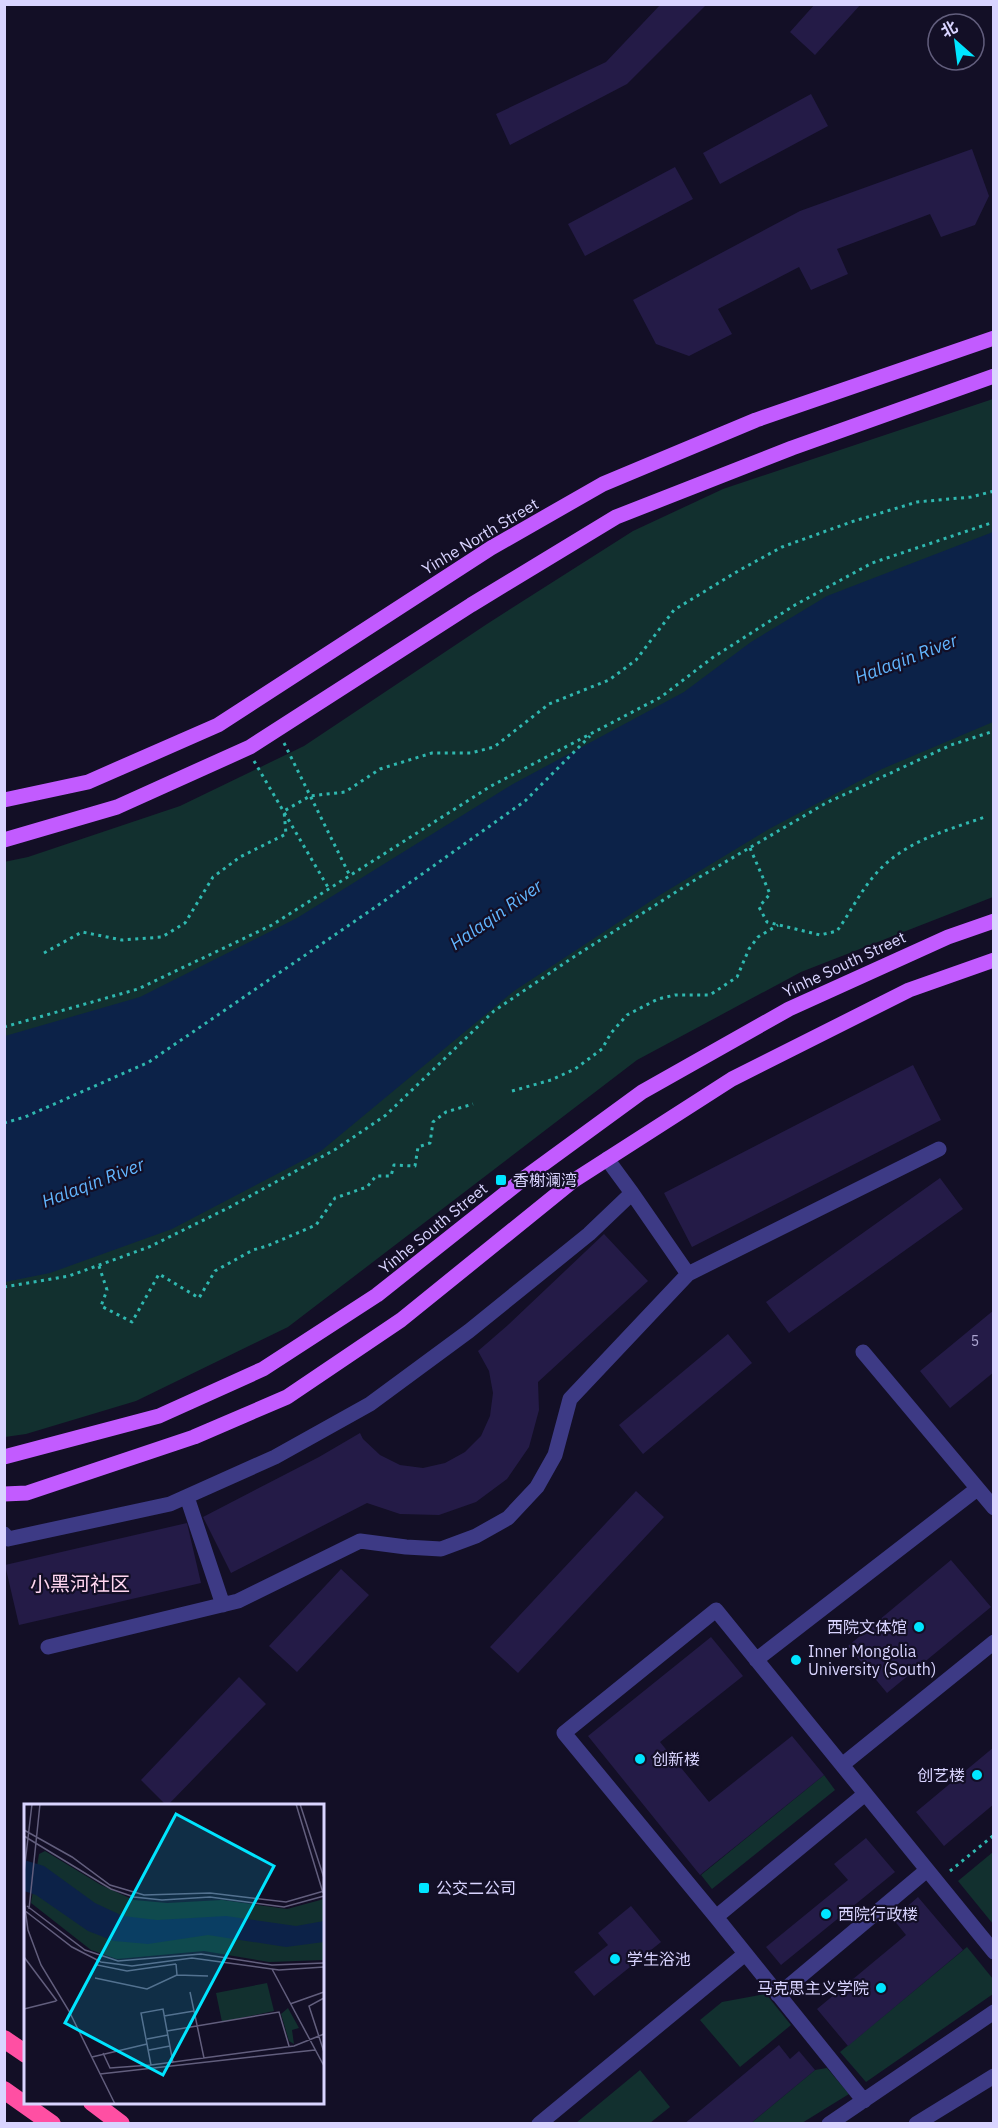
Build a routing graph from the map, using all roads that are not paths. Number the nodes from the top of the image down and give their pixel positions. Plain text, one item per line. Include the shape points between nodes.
1 (993, 338) edge
2 (993, 376) edge
3 (4, 800) edge
4 (4, 840) edge
5 (993, 921) edge
6 (993, 960) edge
7 (939, 1149) dead end
8 (607, 1159) junction
9 (632, 1193) junction
10 (688, 1274) junction
11 (863, 1352) dead end
12 (4, 1457) edge
13 (977, 1489) junction
14 (4, 1494) edge
15 (187, 1497) junction
16 (993, 1508) edge
17 (4, 1534) edge
18 (223, 1605) junction
19 (993, 1642) edge
20 (48, 1647) dead end
21 (756, 1660) junction
22 (842, 1765) junction
23 (865, 1794) junction
24 (932, 1876) junction
25 (716, 1917) junction
26 (993, 1952) edge
27 (745, 1953) junction
28 (778, 1995) junction
29 (993, 2012) edge
30 (4, 2039) edge
31 (24, 2054) edge
32 (993, 2076) edge
33 (4, 2090) edge
34 (864, 2101) junction
35 (93, 2104) edge
36 (52, 2124) edge
37 (121, 2124) edge
38 (539, 2124) edge
39 (829, 2124) edge
40 (916, 2124) edge

1 - 3 main road, Yinhe North Street via 756,420 603,484 491,548 218,725 88,782
2 - 4 main road via 792,448 616,518 247,748 117,807
5 - 12 main road, Yinhe South Street via 948,937 789,1010 642,1092 527,1176 377,1295 263,1369 159,1416
6 - 8 main road via 909,990 732,1078
7 - 10 street
8 - 9 street
8 - 14 main road via 573,1181 401,1320 287,1397 194,1437 27,1493
9 - 10 street
9 - 15 street via 589,1234 478,1324 370,1404 275,1456
10 - 18 street via 570,1399 555,1455 537,1487 508,1518 441,1549 360,1541
11 - 13 street
13 - 16 street
13 - 21 street
15 - 17 street via 8,1539
15 - 18 street
18 - 20 street
19 - 22 street
21 - 22 street
21 - 25 street via 716,1610 564,1733
22 - 23 street
23 - 24 street
23 - 25 street
24 - 26 street
24 - 28 street
25 - 27 street
27 - 28 street
27 - 38 street
28 - 34 street
29 - 34 street
30 - 31 highway
32 - 40 street
33 - 36 highway
34 - 39 street
35 - 37 highway

